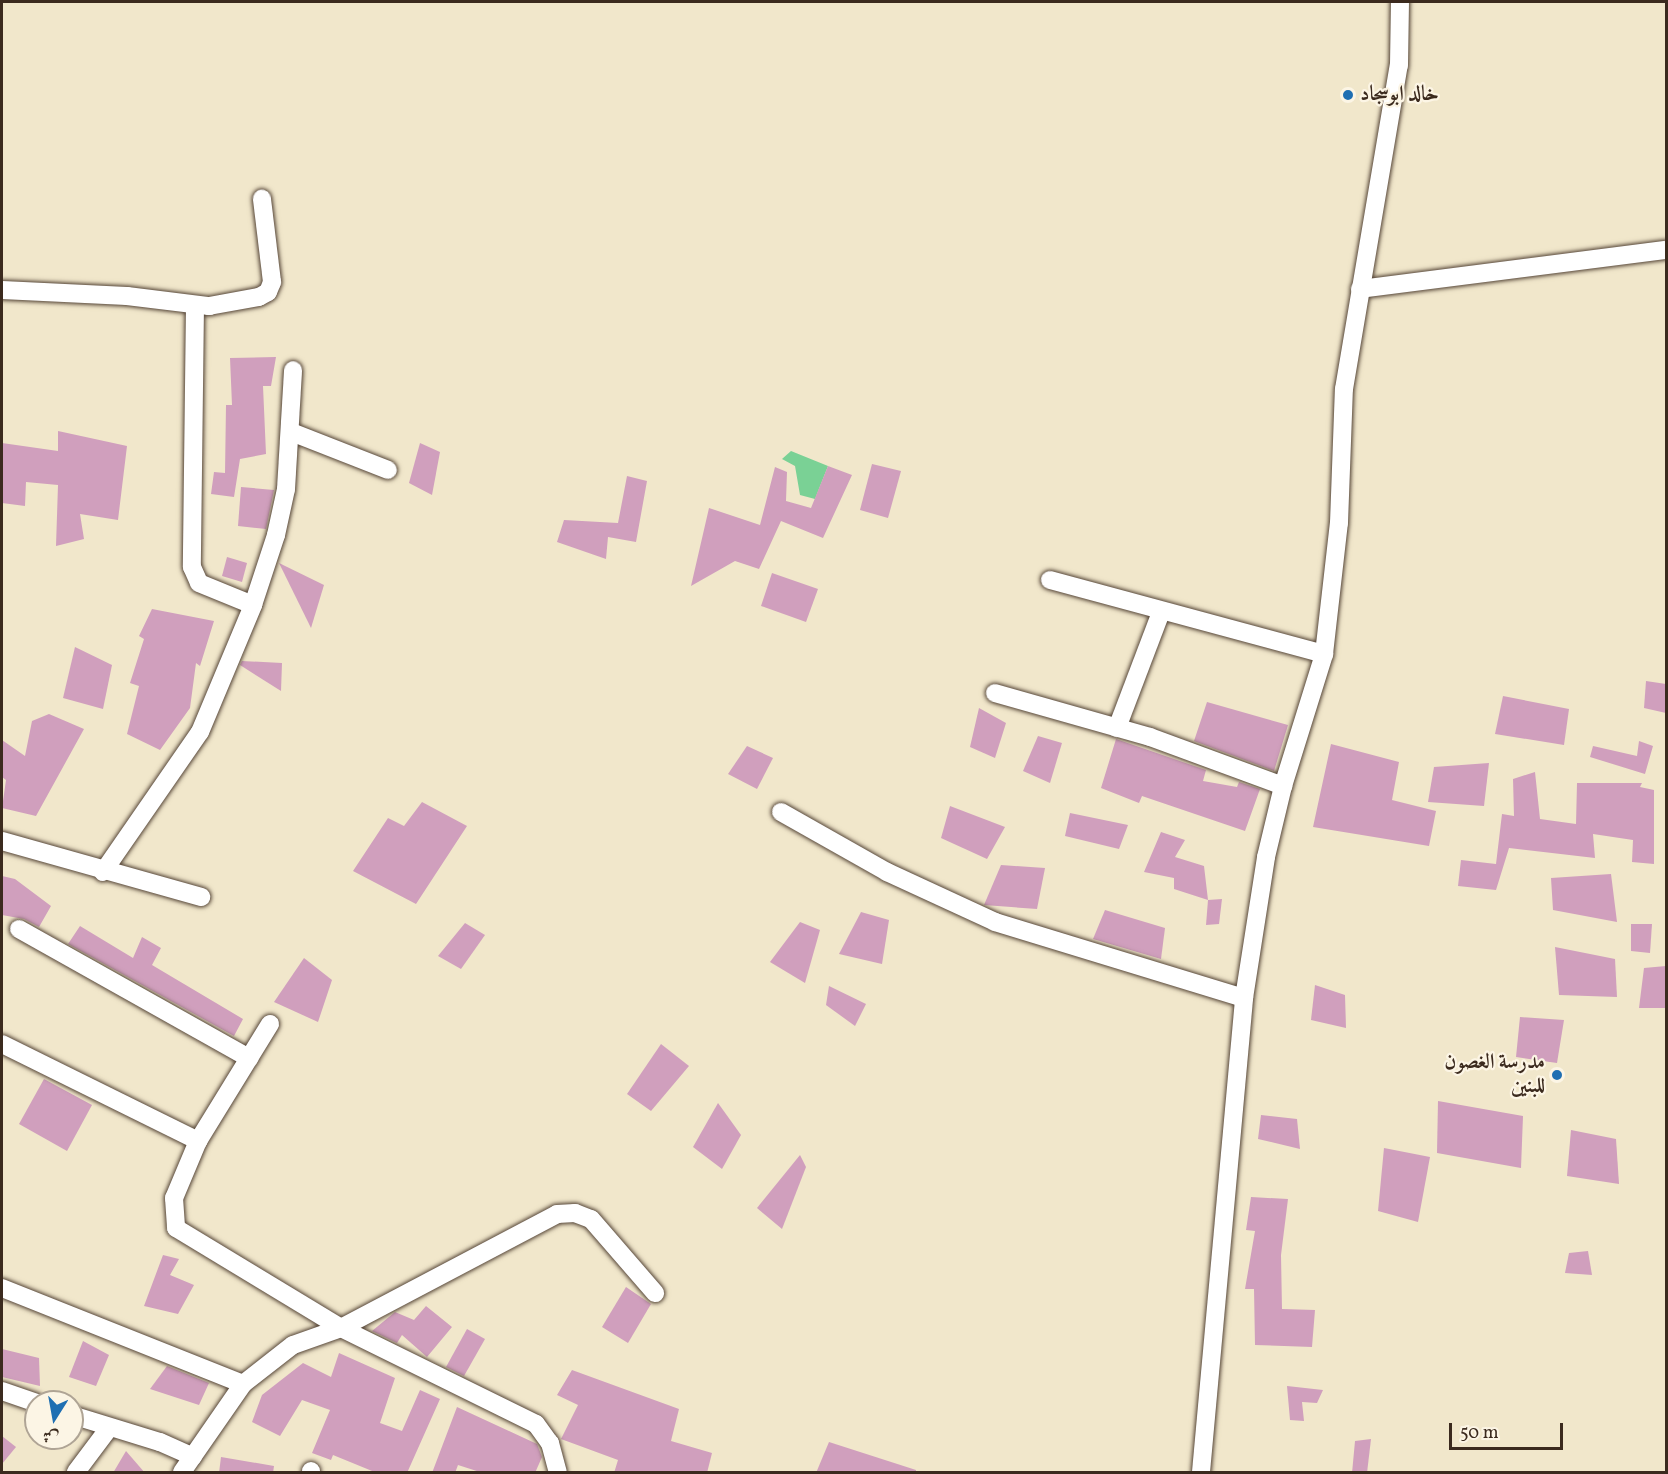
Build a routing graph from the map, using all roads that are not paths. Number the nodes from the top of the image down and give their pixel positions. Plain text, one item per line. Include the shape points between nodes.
1 (1400, 2) edge
2 (262, 199) dead end
3 (1666, 250) edge
4 (1360, 289) junction
5 (2, 291) edge
6 (195, 305) junction
7 (293, 370) dead end
8 (291, 432) junction
9 (388, 470) dead end
10 (1050, 580) dead end
11 (252, 605) junction
12 (1161, 612) junction
13 (1324, 654) junction
14 (994, 693) dead end
15 (1117, 728) junction
16 (1283, 786) junction
17 (781, 812) dead end
18 (2, 841) edge
19 (103, 872) junction
20 (201, 897) dead end
21 (19, 929) dead end
22 (1244, 998) junction
23 (270, 1024) dead end
24 (2, 1044) edge
25 (249, 1058) junction
26 (198, 1141) junction
27 (2, 1288) edge
28 (655, 1293) dead end
29 (341, 1328) junction
30 (243, 1384) junction
31 (2, 1391) edge
32 (24, 1399) edge
33 (84, 1419) edge
34 (110, 1428) junction
35 (193, 1457) junction
36 (76, 1473) edge
37 (182, 1473) edge
38 (558, 1473) edge
39 (1201, 1473) edge

1 - 4 street via 1399,65
2 - 6 street via 272,282 268,292 259,297
3 - 4 street
4 - 13 street via 1344,390 1339,523
5 - 6 street via 128,296
6 - 11 street via 192,567 199,583
7 - 8 street
8 - 9 street
8 - 11 street via 276,535
10 - 12 street
11 - 19 street via 200,732
12 - 13 street
12 - 15 street
13 - 16 street
14 - 15 street
15 - 16 street
16 - 22 street via 1266,857
17 - 22 street via 887,872 995,922
18 - 19 street
19 - 20 street
21 - 25 street
22 - 39 street
23 - 25 street
24 - 26 street
25 - 26 street
26 - 29 street via 174,1198 176,1228
27 - 30 street
28 - 29 street via 591,1219 575,1213 557,1214
29 - 30 street via 293,1345
29 - 38 street via 536,1424 550,1443
30 - 35 street
31 - 32 street
33 - 34 street
34 - 35 street via 160,1442
34 - 36 street
35 - 37 street

